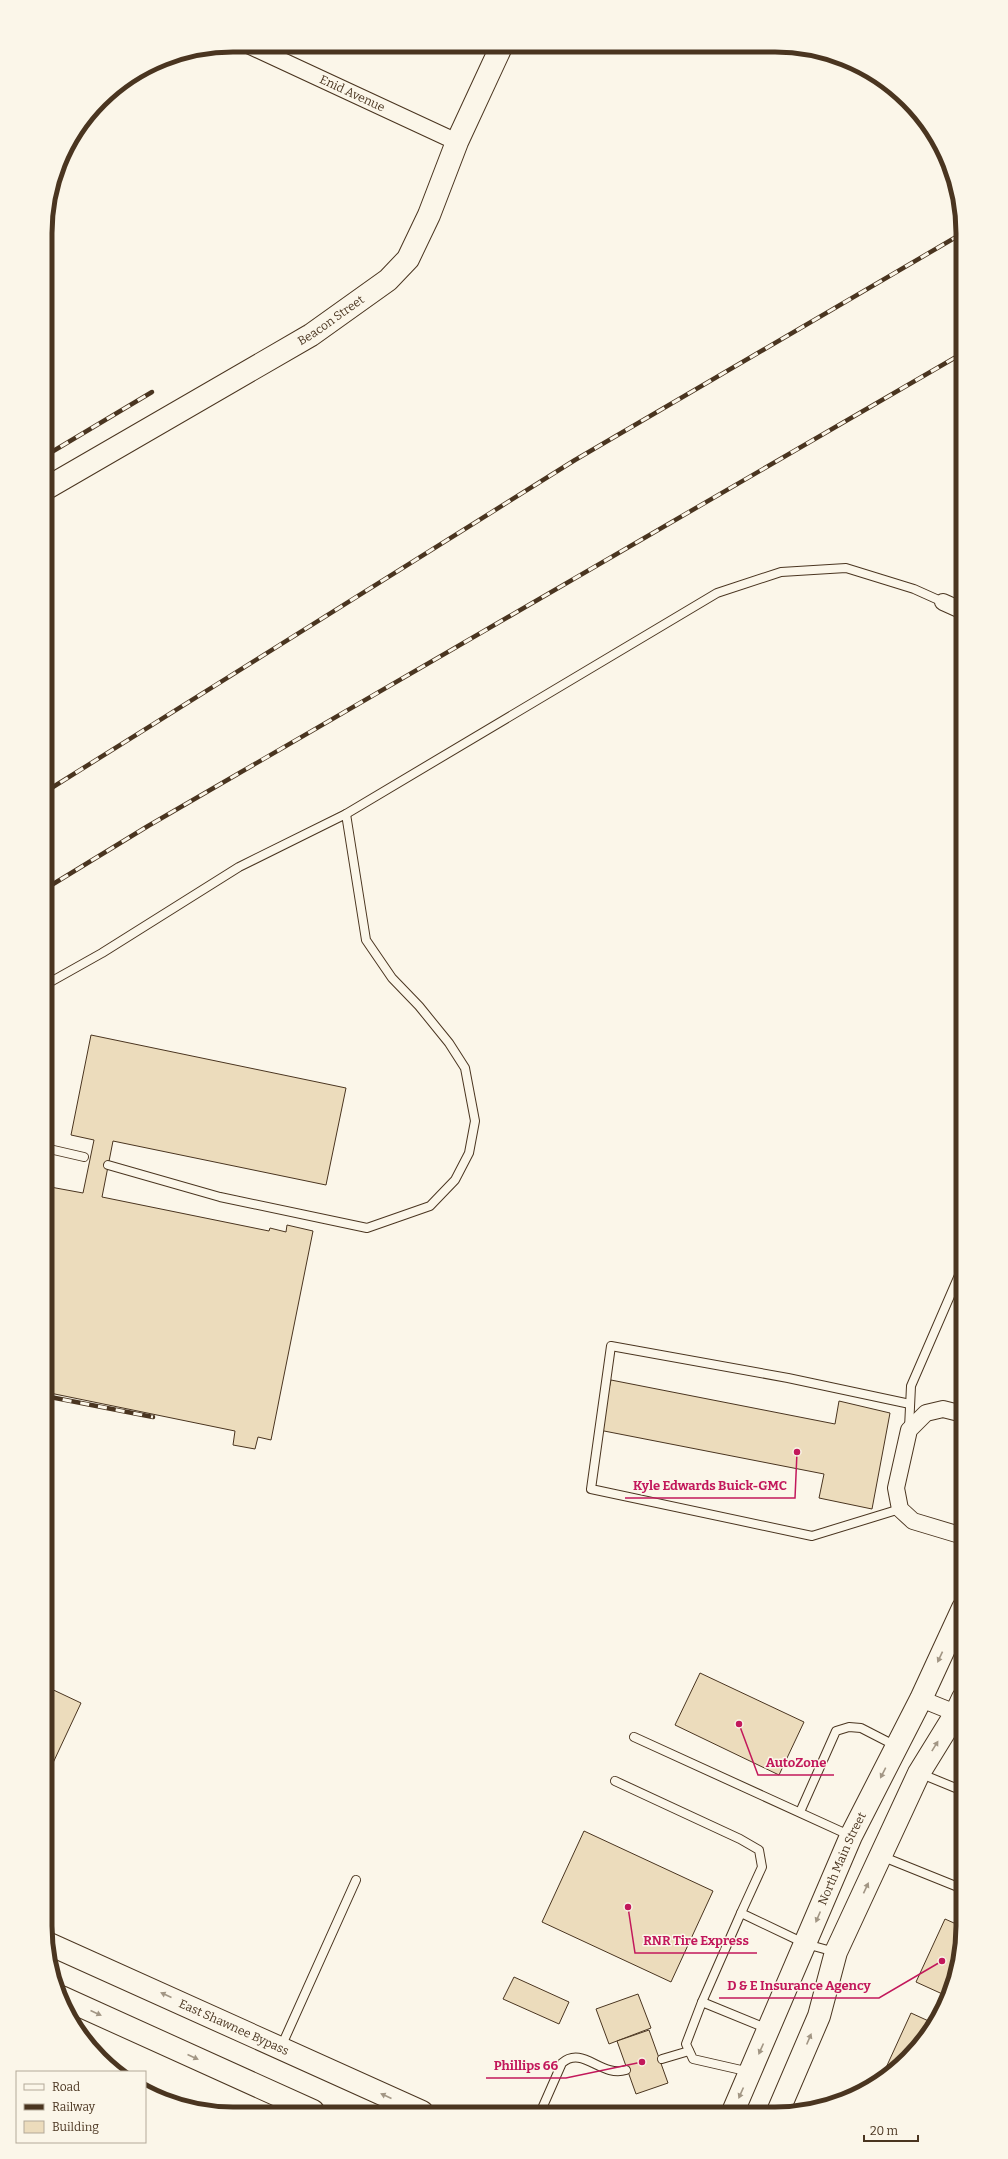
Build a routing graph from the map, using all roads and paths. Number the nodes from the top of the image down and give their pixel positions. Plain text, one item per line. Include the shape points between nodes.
1 (263, 52) edge
2 (499, 52) edge
3 (458, 142) junction
4 (52, 485) edge
5 (943, 602) joint
6 (956, 608) edge
7 (346, 814) junction
8 (52, 981) edge
9 (52, 1150) edge
10 (84, 1157) dead end
11 (108, 1164) dead end
12 (956, 1282) edge
13 (910, 1404) junction
14 (956, 1412) edge
15 (909, 1430) junction
16 (900, 1509) junction
17 (956, 1534) edge
18 (956, 1623) edge
19 (921, 1699) junction
20 (956, 1708) edge
21 (956, 1715) edge
22 (634, 1737) dead end
23 (897, 1746) junction
24 (919, 1773) junction
25 (615, 1782) dead end
26 (956, 1788) edge
27 (800, 1812) junction
28 (851, 1836) junction
29 (880, 1856) junction
30 (356, 1880) dead end
31 (956, 1886) edge
32 (742, 1913) junction
33 (806, 1944) junction
34 (53, 1946) edge
35 (836, 1952) junction
36 (68, 2000) edge
37 (702, 2002) junction
38 (769, 2030) junction
39 (281, 2047) junction
40 (689, 2051) junction
41 (662, 2059) dead end
42 (626, 2070) dead end
43 (751, 2072) junction
44 (304, 2107) edge
45 (411, 2107) edge
46 (543, 2107) edge
47 (735, 2107) edge
48 (779, 2107) edge

1 - 3 street, Enid Avenue
2 - 3 main road, Beacon Street
3 - 4 main road, Beacon Street via 408,259 388,280 310,335
5 - 6 street
5 - 7 lane via 914,589 846,568 781,572 717,592
7 - 8 lane via 239,867 102,953
7 - 11 lane via 366,940 392,978 419,1006 449,1043 465,1068 475,1121 469,1153 455,1180 430,1206 367,1228 220,1197
9 - 10 lane
12 - 13 lane via 911,1386
13 - 15 lane
13 - 16 lane via 788,1378 611,1346 591,1489 812,1536
14 - 15 street via 943,1409 926,1413
15 - 16 street via 896,1488
16 - 17 street via 913,1521
18 -> 19 main road, North Main Street
19 - 20 street
19 - 23 main road, North Main Street
24 -> 21 main road
22 - 27 lane
23 - 27 lane via 861,1728 849,1726 836,1731
23 -> 28 main road, North Main Street
24 - 26 lane
24 - 29 main road
25 - 32 lane via 759,1850 762,1867
27 - 28 lane
28 -> 33 main road, North Main Street
29 - 31 lane
35 -> 29 main road
30 - 39 lane
32 - 33 lane
32 - 37 lane
33 - 35 lane
33 - 38 main road, North Main Street
39 -> 34 main road, East Shawnee Bypass
48 -> 35 main road via 819,2016
36 -> 44 main road
37 - 38 lane
37 - 40 lane via 686,2044
38 -> 43 main road, North Main Street
45 -> 39 main road, East Shawnee Bypass
40 - 41 lane
40 - 43 lane via 694,2059
42 - 46 lane via 610,2072 579,2057 568,2058 562,2063
43 -> 47 main road, North Main Street

